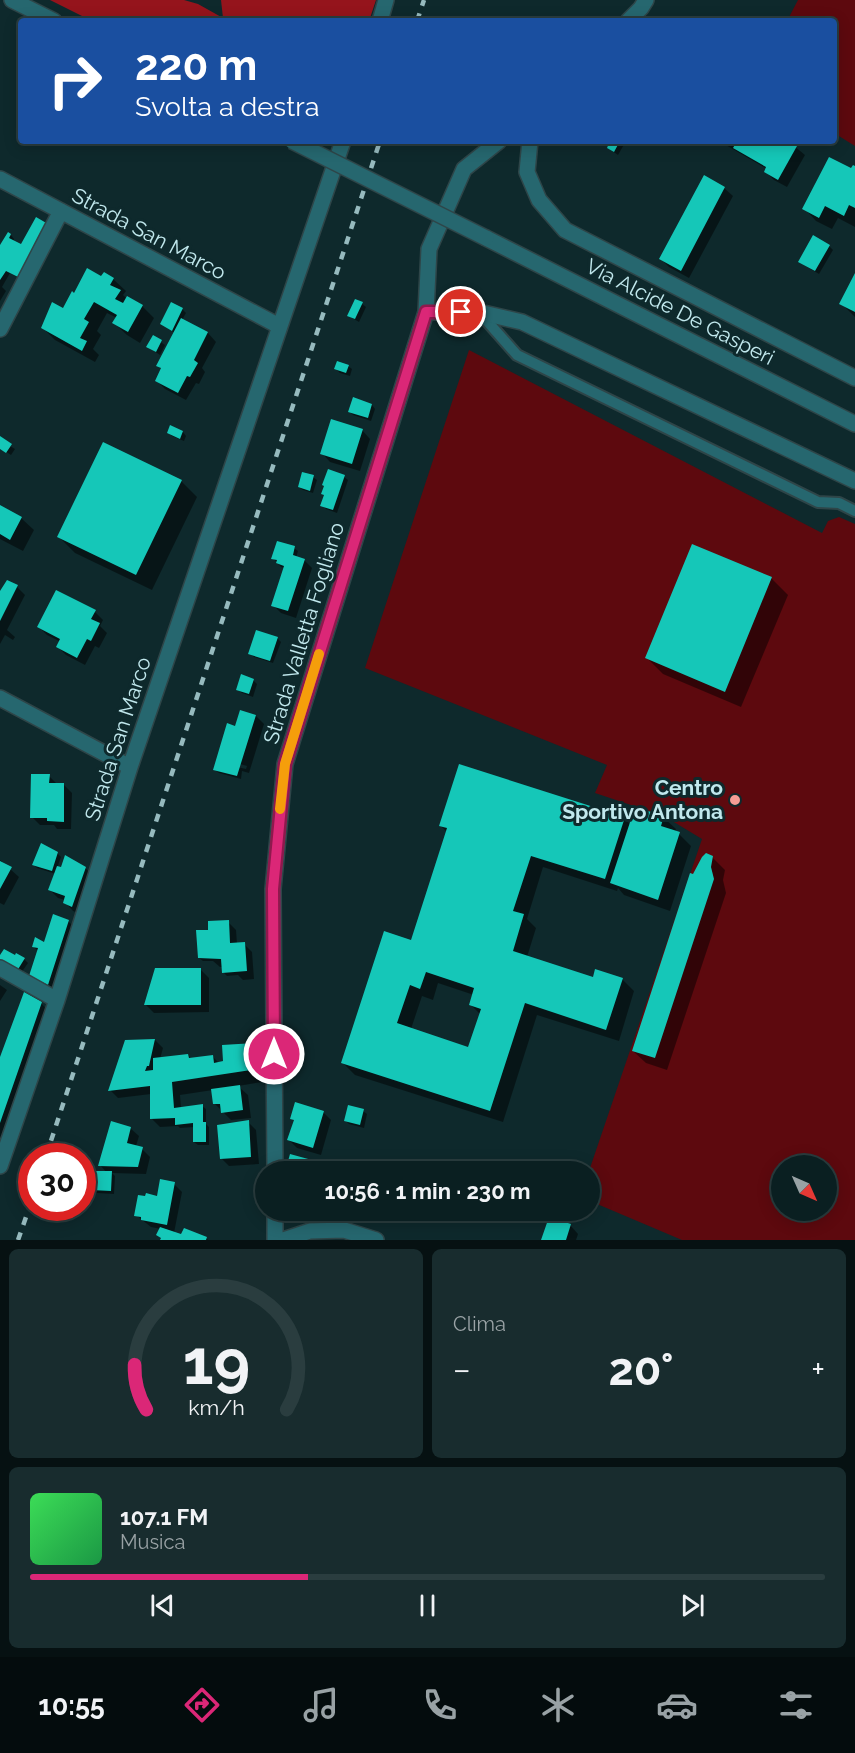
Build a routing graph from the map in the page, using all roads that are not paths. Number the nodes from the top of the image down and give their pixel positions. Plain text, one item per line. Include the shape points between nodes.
1 (12, 0) edge
2 (386, 0) edge
3 (646, 0) edge
4 (48, 18) edge
5 (381, 18) edge
6 (631, 18) edge
7 (298, 144) edge
8 (342, 144) edge
9 (495, 144) edge
10 (530, 144) edge
11 (0, 179) edge
12 (60, 211) junction
13 (426, 312) junction
14 (479, 312) junction
15 (279, 326) junction
16 (0, 329) edge
17 (855, 378) edge
18 (855, 424) edge
19 (855, 481) edge
20 (855, 511) edge
21 (0, 698) edge
22 (130, 767) junction
23 (0, 968) edge
24 (57, 1000) junction
25 (275, 1161) edge
26 (0, 1166) edge
27 (275, 1221) edge
28 (275, 1240) edge
29 (283, 1240) edge
30 (376, 1240) edge

1 - 4 street
2 - 5 street
3 - 6 street
7 - 18 street, Via Alcide De Gasperi, bridge
8 - 15 street, Strada San Marco
9 - 13 street, Strada Valletta Fogliano via 464,169 429,249
10 - 17 street via 527,172 539,200 565,230
11 - 12 street, Strada San Marco
12 - 15 street, Strada San Marco
12 - 16 street
13 - 14 street
13 - 25 street, Strada Valletta Fogliano via 285,764 273,889
14 - 19 street via 522,322
14 - 20 lane via 517,356 818,502 839,503
15 - 22 street, Strada San Marco
21 - 22 street
22 - 24 street, Strada San Marco
23 - 24 street
24 - 26 street, Strada San Marco
27 - 28 street
29 - 30 street via 310,1231 344,1230

